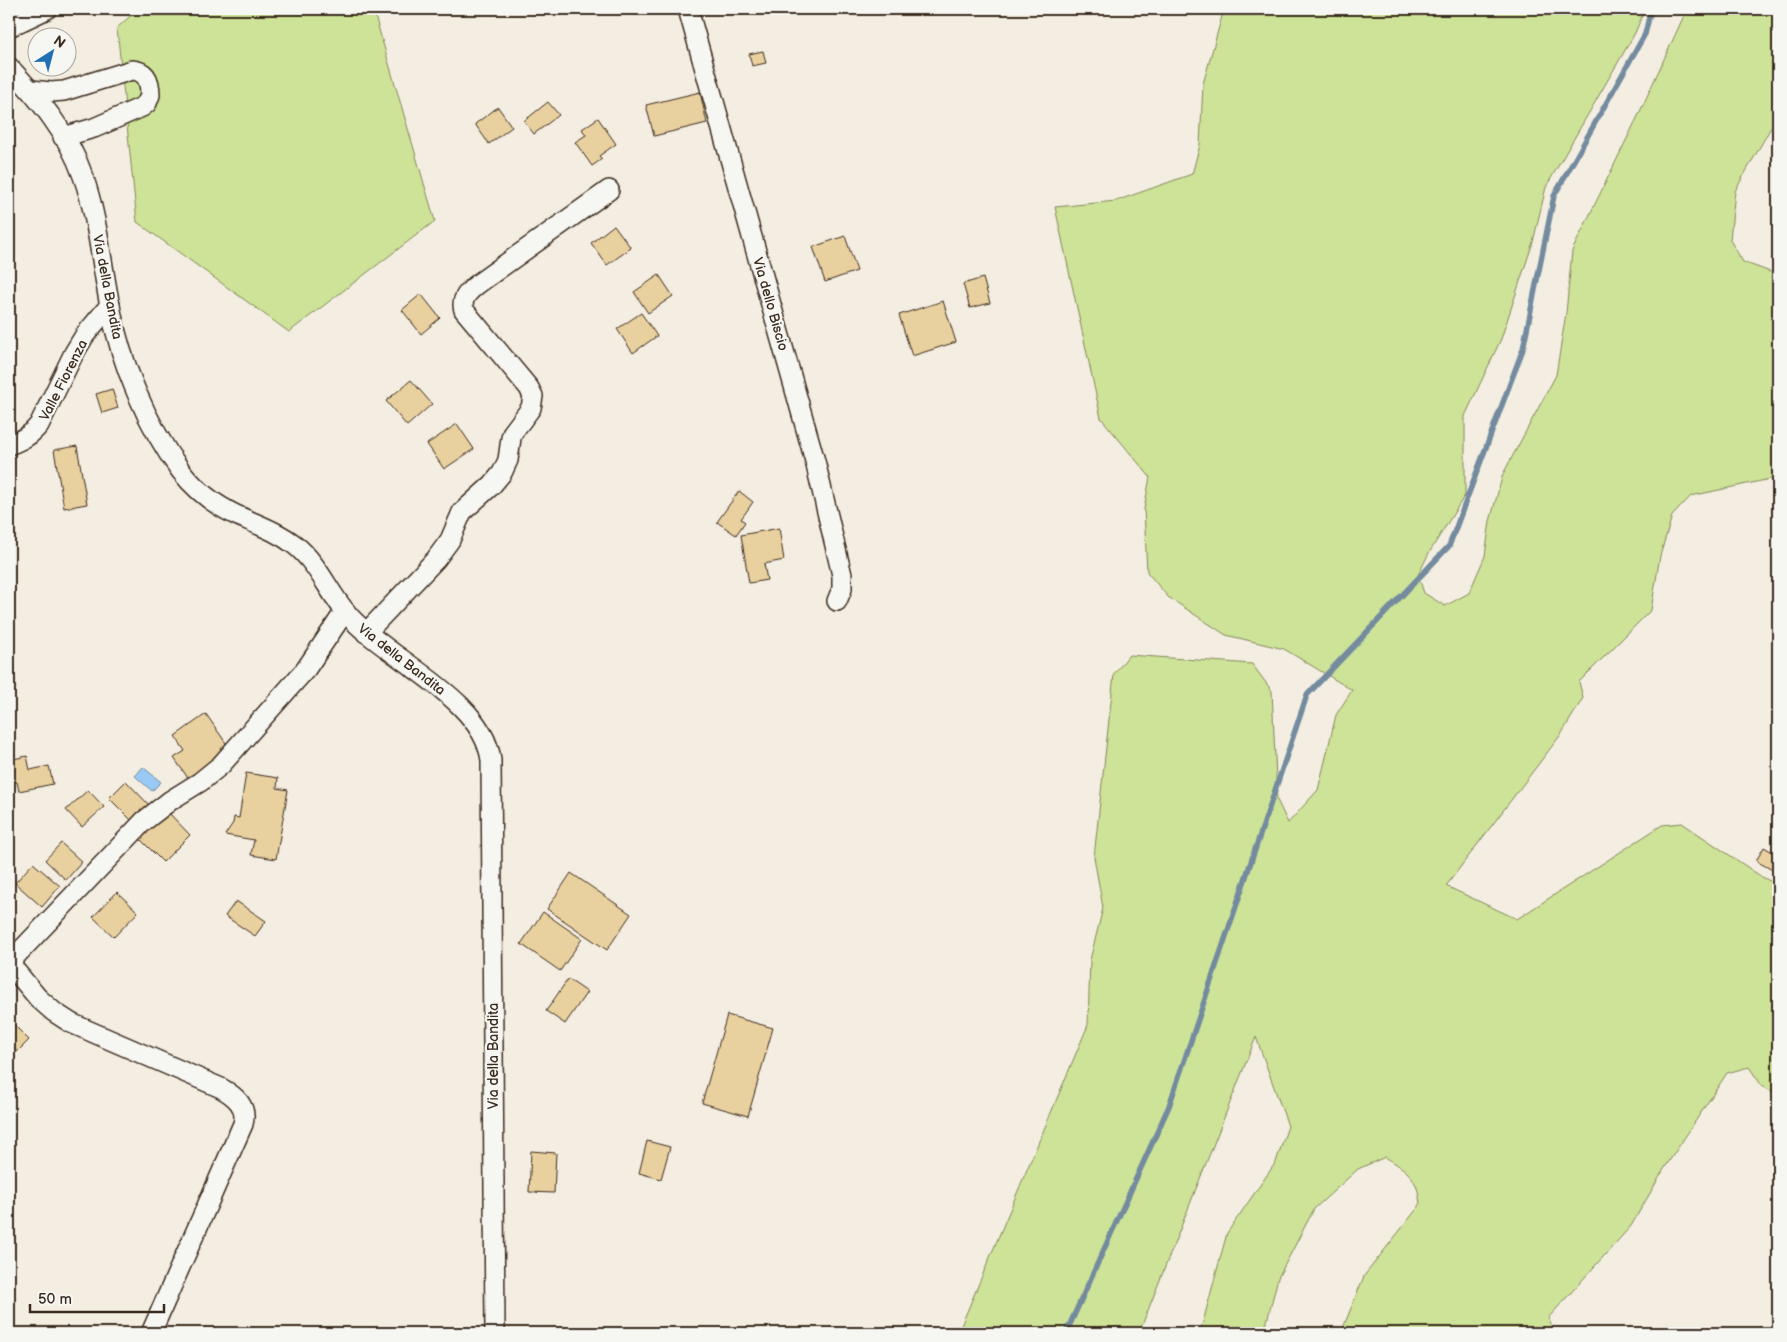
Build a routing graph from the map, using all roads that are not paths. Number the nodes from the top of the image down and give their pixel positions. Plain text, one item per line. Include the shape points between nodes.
1 (47, 9) edge
2 (688, 9) edge
3 (9, 27) edge
4 (9, 67) edge
5 (30, 90) junction
6 (64, 137) junction
7 (609, 190) dead end
8 (110, 305) junction
9 (9, 445) edge
10 (837, 601) dead end
11 (345, 611) junction
12 (366, 633) junction
13 (9, 963) edge
14 (151, 1333) edge
15 (494, 1333) edge

1 - 3 street
2 - 10 street, Via dello Biscio via 820,478 842,575
4 - 5 street, Via della Bandita
5 - 6 street, Via della Bandita
5 - 6 street via 64,91 132,70 140,71 147,78 150,95 144,106
6 - 8 street, Via della Bandita via 88,191
7 - 12 street via 466,294 463,306 466,314 529,388 531,408 513,432 508,460 497,480 462,512 450,540 432,564
8 - 9 street, Valle Fiorenza via 74,353 39,426 32,434
8 - 11 street, Via della Bandita via 120,349 136,390 180,470 214,502 294,544
11 - 12 street, Via della Bandita
11 - 13 street via 306,669 225,761 212,774 144,821
12 - 15 street, Via della Bandita via 456,702 481,730 490,753
13 - 14 street via 34,994 62,1018 221,1088 234,1096 242,1107 243,1124

